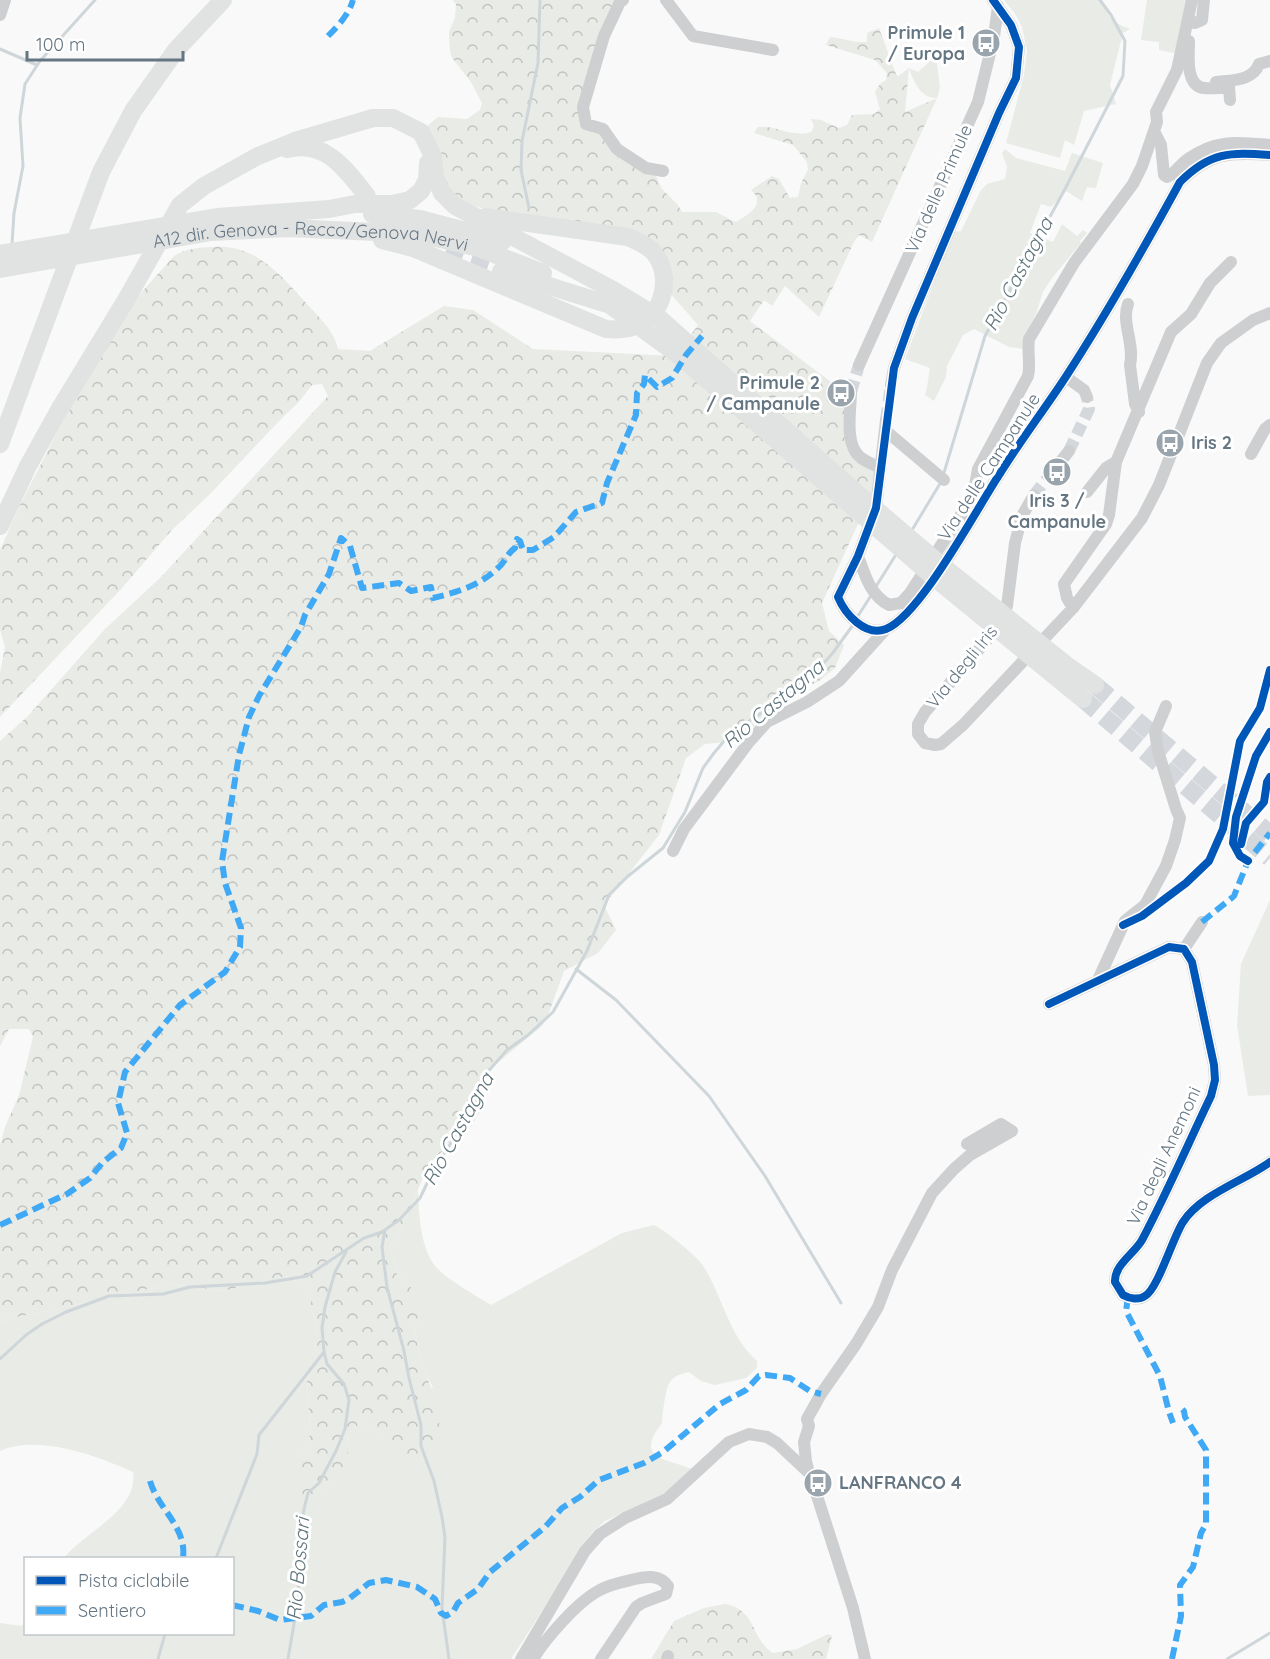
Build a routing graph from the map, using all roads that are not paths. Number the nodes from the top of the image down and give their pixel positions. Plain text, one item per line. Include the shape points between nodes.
1 (5, 0) edge
2 (223, 0) edge
3 (623, 0) edge
4 (666, 0) edge
5 (1192, 0) edge
6 (1204, 0) edge
7 (996, 3) edge
8 (0, 15) edge
9 (1187, 25) junction
10 (773, 50) dead end
11 (1270, 61) edge
12 (1270, 68) edge
13 (1257, 71) junction
14 (1196, 83) junction
15 (1230, 100) dead end
16 (1154, 131) junction
17 (421, 132) junction
18 (1270, 145) edge
19 (1270, 155) edge
20 (256, 157) junction
21 (663, 171) dead end
22 (367, 196) dead end
23 (329, 209) junction
24 (472, 215) junction
25 (342, 230) junction
26 (0, 254) edge
27 (544, 254) junction
28 (1231, 262) dead end
29 (0, 269) edge
30 (501, 272) tunnel mouth
31 (1128, 304) dead end
32 (610, 305) junction
33 (1270, 313) edge
34 (859, 365) tunnel mouth
35 (1066, 377) junction
36 (891, 385) tunnel mouth
37 (851, 392) tunnel mouth
38 (1087, 397) dead end
39 (1139, 412) junction
40 (1270, 425) edge
41 (0, 444) edge
42 (1069, 451) tunnel mouth
43 (1251, 454) dead end
44 (1116, 462) junction
45 (882, 468) junction
46 (1050, 475) tunnel mouth
47 (944, 480) dead end
48 (1087, 492) dead end
49 (1034, 495) tunnel mouth
50 (0, 526) edge
51 (858, 556) junction
52 (1073, 608) junction
53 (886, 629) junction
54 (1064, 673) junction
55 (1095, 685) tunnel mouth
56 (1083, 699) tunnel mouth
57 (1166, 706) dead end
58 (673, 851) dead end
59 (1202, 922) dead end
60 (1184, 948) junction
61 (1098, 980) junction
62 (1049, 1004) dead end
63 (967, 1144) dead end
64 (1270, 1162) edge
65 (810, 1474) junction
66 (521, 1659) edge
67 (532, 1659) edge
68 (601, 1659) edge
69 (865, 1659) edge

1 - 8 street
2 - 41 highway via 176,50 133,111 101,172
3 - 21 street via 604,36 583,107 586,124 603,129 617,149 646,168
4 - 10 street via 693,36
5 - 9 street
6 - 9 street via 1202,20
7 - 34 street, Via delle Primule via 994,37 978,102
7 - 36 street via 1011,25 1018,47 1016,78 912,318
9 - 14 street via 1189,71
9 - 16 street via 1177,70 1159,106
11 - 13 street via 1260,64
12 - 13 street
13 - 14 street via 1245,78
14 - 15 street via 1204,88 1229,87
16 - 18 street via 1167,177 1201,150 1217,144
16 - 51 street via 1133,183 1074,262 1029,339 1028,376 978,469 973,496 910,593 901,603 889,605 879,600
17 - 20 highway via 393,118 374,118
17 - 23 highway via 428,159 427,180 421,191 410,200 392,204
17 - 24 highway via 433,156 435,177 442,193
19 - 35 street, Via delle Campanule via 1227,154 1207,160 1180,182
20 - 22 highway via 295,147 322,152 333,157
20 - 50 highway via 204,186 180,205 54,419
23 - 26 highway via 217,217
23 - 27 highway via 420,219
24 - 25 highway via 628,237 646,245 664,276 656,311 636,326 606,329 413,248
24 - 27 highway
25 - 29 highway, A12 dir. Genova - Recco/Genova Nervi via 211,232
25 - 32 highway, A12 dir. Genova - Recco/Genova Nervi via 419,234 479,248
27 - 54 highway via 658,318
28 - 39 street via 1210,283 1191,314 1171,332
30 - 32 highway
31 - 39 street via 1125,312 1130,365
32 - 54 highway via 681,357 930,574
33 - 52 street, Via degli Iris via 1221,343 1207,363 1142,518
35 - 38 street
35 - 53 street, Via delle Campanule via 1000,472 928,588
37 - 45 street via 852,446 860,457
39 - 44 street
40 - 43 street
42 - 46 street
44 - 48 street via 1106,468
44 - 52 street via 1106,524 1064,584
45 - 47 street, Via delle Campanule via 886,426
45 - 51 street, Via delle Campanule via 876,508
49 - 52 street, Via degli Iris via 1022,516 1015,543 1007,606 987,640 925,712 917,729 921,739 935,745 963,725
51 - 53 street, Via delle Campanule via 838,597 844,612 855,622 874,630
53 - 58 street via 839,681 767,722 684,829
54 - 55 highway
54 - 56 highway
57 - 61 street via 1155,732 1180,818 1175,840 1145,905 1125,921
59 - 60 street
60 - 61 street via 1169,947
60 - 64 street, Via degli Anemoni via 1195,972 1215,1080 1211,1096 1140,1244 1117,1271 1117,1288 1128,1298 1149,1293 1191,1211
61 - 62 street
63 - 65 street via 1001,1124 1012,1131 970,1155 932,1193 892,1270 878,1307 807,1419 804,1442
65 - 66 street via 767,1437 749,1434 729,1442 667,1499 600,1534 585,1551
65 - 69 street via 853,1608
67 - 68 street via 567,1618 600,1589 653,1576 665,1582 666,1594 636,1607

